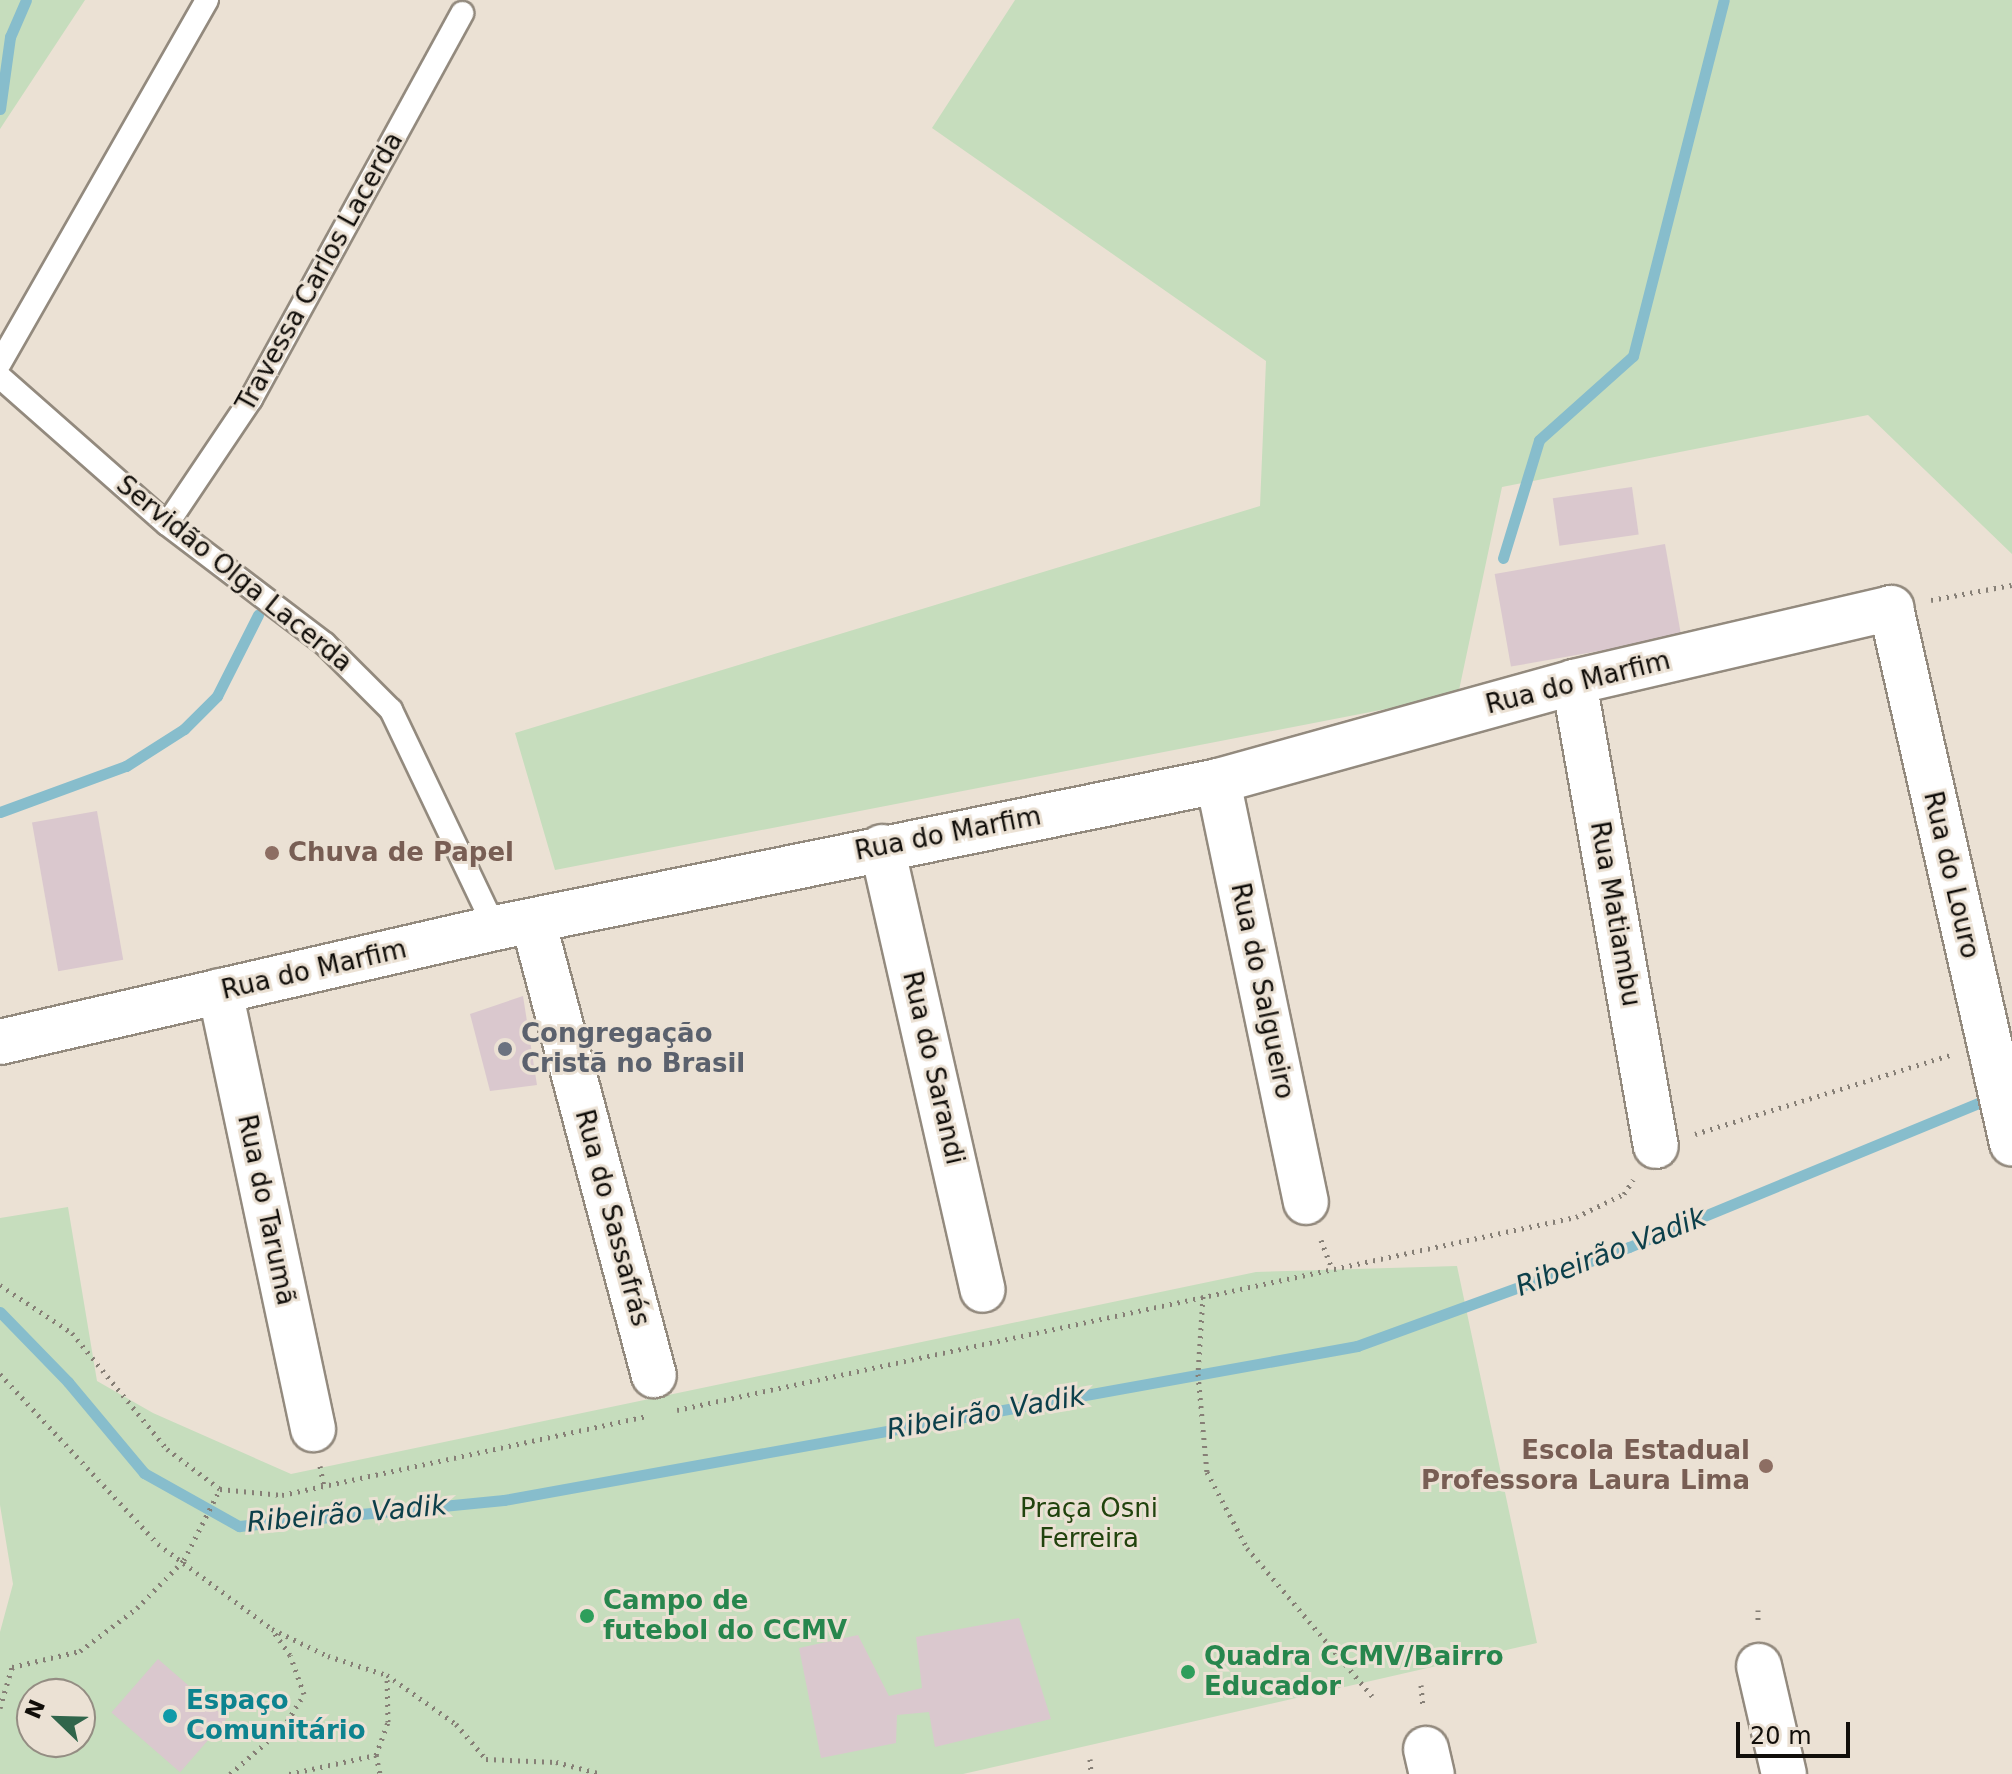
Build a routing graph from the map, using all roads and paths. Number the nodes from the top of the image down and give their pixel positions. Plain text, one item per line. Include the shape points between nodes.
1 (207, 0) edge
2 (462, 13) dead end
3 (0, 363) edge
4 (0, 377) edge
5 (167, 524) junction
6 (2012, 585) edge
7 (1891, 608) junction
8 (1574, 682) junction
9 (1218, 781) junction
10 (882, 847) junction
11 (514, 925) junction
12 (220, 991) junction
13 (0, 1042) edge
14 (2011, 1140) edge
15 (1656, 1146) dead end
16 (1306, 1202) dead end
17 (983, 1290) dead end
18 (1203, 1296) dead end
19 (0, 1374) edge
20 (654, 1375) dead end
21 (313, 1429) dead end
22 (220, 1489) dead end
23 (184, 1560) junction
24 (272, 1629) junction
25 (1759, 1666) dead end
26 (387, 1675) junction
27 (1372, 1696) dead end
28 (0, 1708) edge
29 (376, 1755) junction
30 (1090, 1759) dead end
31 (230, 1774) edge
32 (289, 1774) edge
33 (380, 1774) edge
34 (602, 1774) edge
35 (1091, 1774) edge
36 (1784, 1774) edge

1 - 3 lane
2 - 5 lane, Travessa Carlos Lacerda via 251,399
4 - 5 lane, Servidão Olga Lacerda
5 - 11 lane, Servidão Olga Lacerda via 325,644 391,710
6 - 7 path
7 - 8 street, Rua do Marfim
7 - 14 street, Rua do Louro
8 - 9 street, Rua do Marfim
8 - 15 street, Rua Matiambu
9 - 10 street, Rua do Marfim
9 - 16 street, Rua do Salgueiro
10 - 11 street, Rua do Marfim
10 - 17 street, Rua do Sarandi
11 - 12 street, Rua do Marfim
11 - 20 street, Rua do Sassafrás
12 - 13 street, Rua do Marfim
12 - 21 street, Rua do Tarumã
18 - 27 path via 1198,1374 1207,1472 1247,1548
19 - 23 path via 130,1516 158,1544
22 - 23 path
23 - 24 path
23 - 28 path via 137,1608 80,1651 12,1667
24 - 26 path via 328,1656
24 - 31 path via 290,1655 304,1694 283,1728
25 - 36 street
26 - 29 path via 388,1722
26 - 34 path via 456,1724 486,1759 556,1762
29 - 32 path
29 - 33 path
30 - 35 path

